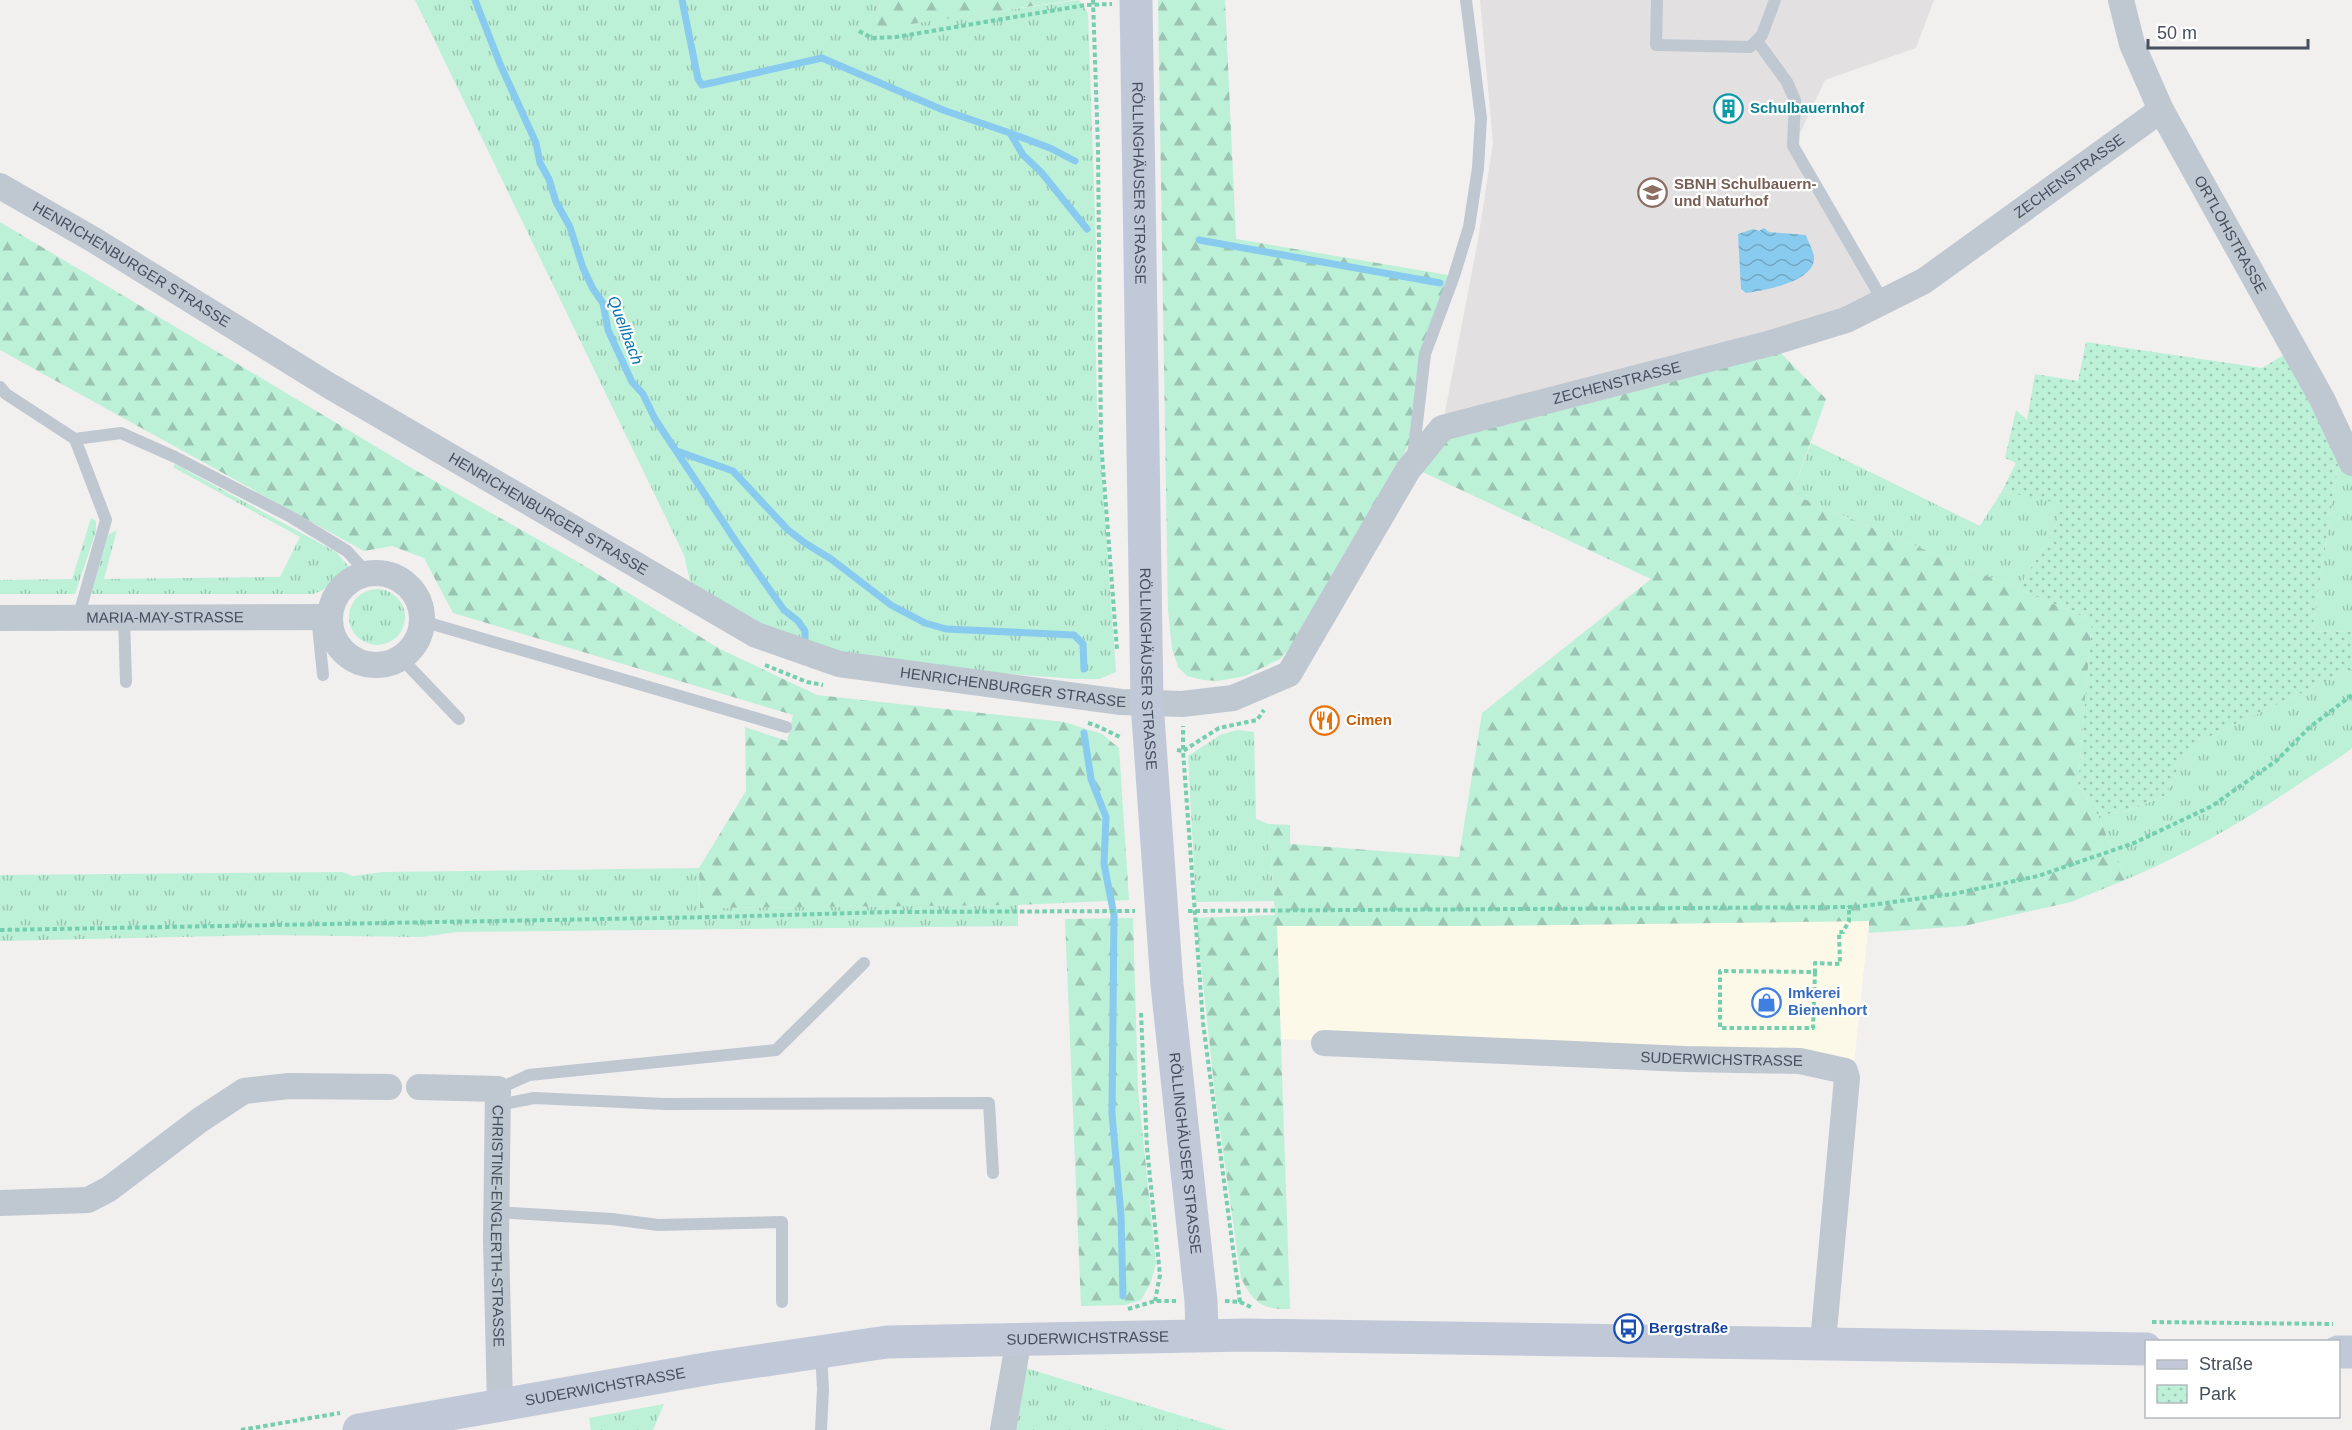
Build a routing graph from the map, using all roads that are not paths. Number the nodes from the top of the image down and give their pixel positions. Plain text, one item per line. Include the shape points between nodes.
1 (1466, 0) edge
2 (1657, 0) edge
3 (1775, 0) edge
4 (2121, 0) edge
5 (1136, 2) edge
6 (1757, 41) junction
7 (2161, 110) junction
8 (0, 186) edge
9 (1883, 301) junction
10 (3, 390) edge
11 (0, 406) edge
12 (75, 439) junction
13 (2352, 463) edge
14 (1412, 467) junction
15 (368, 573) junction
16 (323, 616) junction
17 (0, 618) edge
18 (78, 618) junction
19 (123, 618) junction
20 (422, 621) junction
21 (401, 658) junction
22 (323, 675) dead end
23 (126, 682) dead end
24 (1147, 703) junction
25 (459, 719) dead end
26 (786, 727) dead end
27 (864, 963) dead end
28 (1324, 1043) dead end
29 (390, 1087) dead end
30 (419, 1087) dead end
31 (498, 1097) junction
32 (993, 1173) dead end
33 (0, 1203) edge
34 (496, 1212) junction
35 (782, 1302) dead end
36 (1202, 1335) junction
37 (1019, 1338) junction
38 (1823, 1342) junction
39 (2145, 1349) edge
40 (821, 1352) junction
41 (500, 1404) junction
42 (359, 1430) edge
43 (821, 1430) edge
44 (1003, 1430) edge

1 - 14 lane via 1481,118 1478,168 1470,227 1425,354
2 - 6 lane via 1656,45 1750,47
3 - 6 lane
4 - 7 street, ORTLOHSTRASSE via 2132,44
5 - 24 main road, RÖLLINGHÄUSER STRASSE
6 - 9 lane via 1796,100 1793,146
7 - 9 street, ZECHENSTRASSE via 1924,281
7 - 13 street, ORTLOHSTRASSE via 2322,399
8 - 24 street, HENRICHENBURGER STRASSE via 328,385 756,635 839,664
9 - 14 street, ZECHENSTRASSE via 1846,320 1771,343 1442,428
10 - 11 lane
10 - 12 lane
12 - 15 lane via 121,433 175,456 347,551
12 - 18 lane via 106,520
14 - 24 street, ZECHENSTRASSE via 1289,674 1233,698 1182,704
15 - 16 street via 341,588
15 - 20 street via 400,580 412,590 420,605
16 - 19 street, MARIA-MAY-STRASSE
16 - 21 street via 340,648 352,659 368,665
16 - 22 lane
17 - 18 street, MARIA-MAY-STRASSE
18 - 19 street, MARIA-MAY-STRASSE
19 - 23 lane
20 - 21 street via 412,648
20 - 26 lane
21 - 25 lane
24 - 36 main road, RÖLLINGHÄUSER STRASSE via 1167,985
27 - 31 lane via 776,1050 529,1075
28 - 38 street, SUDERWICHSTRASSE via 1800,1061 1845,1071
29 - 33 street via 289,1086 244,1091 110,1189 88,1200
30 - 31 street, CHRISTINE-ENGLERTH-STRASSE
31 - 32 lane via 665,1104 989,1103
31 - 34 street, CHRISTINE-ENGLERTH-STRASSE
34 - 35 lane via 658,1225 782,1222
34 - 41 street, CHRISTINE-ENGLERTH-STRASSE
36 - 37 main road, SUDERWICHSTRASSE
36 - 38 main road, SUDERWICHSTRASSE
37 - 40 main road, SUDERWICHSTRASSE via 887,1342
37 - 44 street
38 - 39 main road, SUDERWICHSTRASSE
40 - 41 main road, SUDERWICHSTRASSE
40 - 43 lane
41 - 42 main road, SUDERWICHSTRASSE

